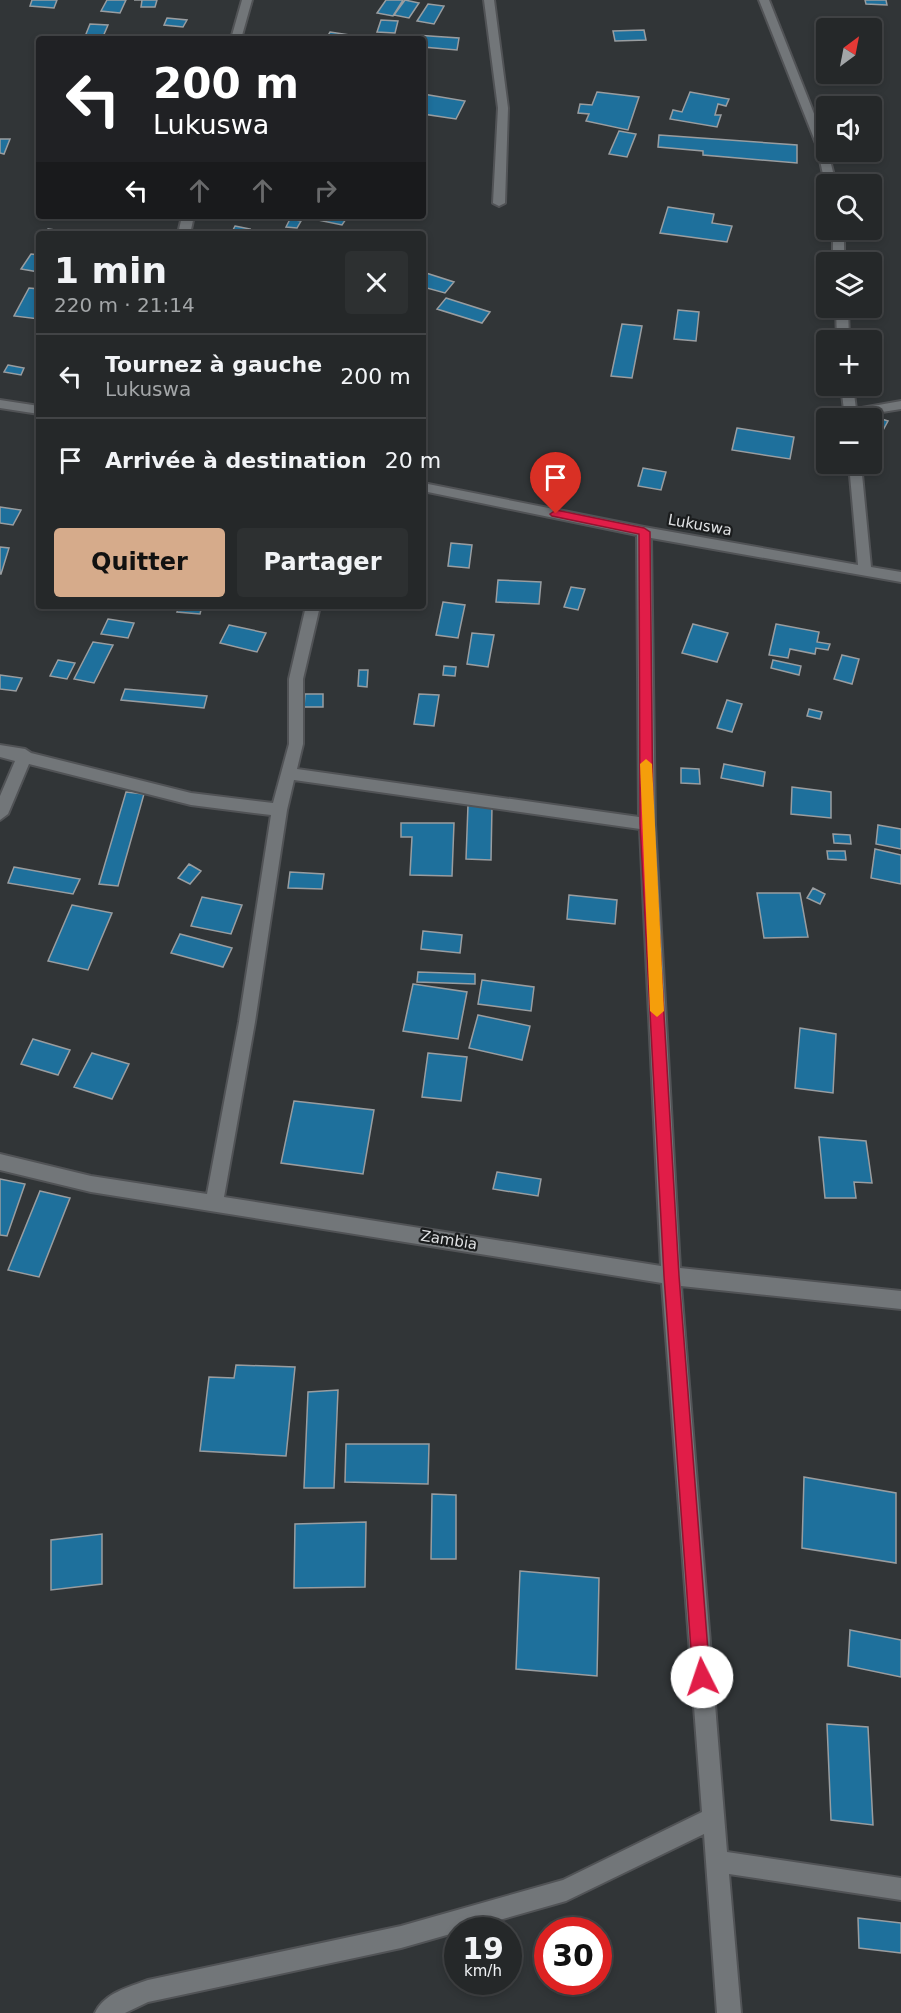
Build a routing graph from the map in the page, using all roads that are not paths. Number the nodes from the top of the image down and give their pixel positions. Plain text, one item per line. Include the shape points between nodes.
1 (246, 0) edge
2 (489, 0) edge
3 (764, 0) edge
4 (237, 36) edge
5 (829, 174) edge
6 (499, 203) dead end
7 (0, 404) edge
8 (901, 405) edge
9 (882, 409) edge
10 (36, 410) edge
11 (856, 474) edge
12 (426, 488) edge
13 (644, 532) junction
14 (865, 571) junction
15 (901, 577) edge
16 (312, 609) edge
17 (0, 751) edge
18 (25, 755) junction
19 (290, 774) junction
20 (279, 810) junction
21 (0, 814) edge
22 (647, 824) junction
23 (0, 1162) edge
24 (214, 1202) junction
25 (671, 1276) junction
26 (901, 1300) edge
27 (712, 1819) junction
28 (716, 1861) junction
29 (901, 1889) edge
30 (107, 2013) edge
31 (729, 2013) edge

1 - 4 street
2 - 6 street via 503,108
3 - 5 street via 822,146
7 - 10 street
8 - 9 street
11 - 14 street
12 - 13 street, Lukuswa
13 - 14 street, Lukuswa
13 - 22 street
14 - 15 street, Lukuswa
16 - 19 street via 296,680 296,744
17 - 18 street
18 - 20 street via 191,799
18 - 21 street
19 - 20 street
19 - 22 street
20 - 24 street via 247,1022
22 - 25 street
23 - 24 street, Zambia via 91,1184
24 - 25 street, Zambia
25 - 26 street, Zambia
25 - 27 street
27 - 28 street
27 - 30 street via 566,1890 401,1937 148,1991 119,2003
28 - 29 street
28 - 31 street

